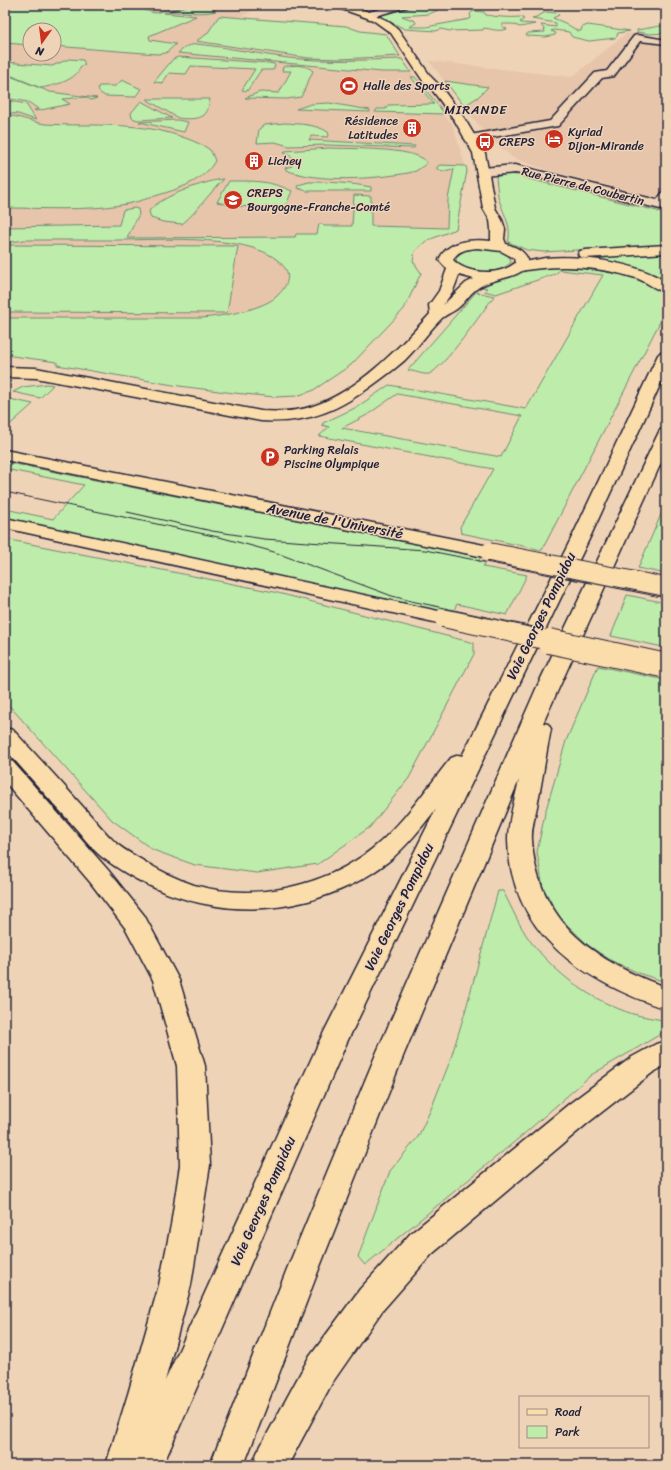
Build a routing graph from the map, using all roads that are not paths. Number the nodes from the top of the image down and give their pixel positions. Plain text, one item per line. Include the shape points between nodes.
1 (339, 5) edge
2 (404, 5) edge
3 (368, 15) junction
4 (664, 42) dead end
5 (470, 138) junction
6 (483, 172) junction
7 (663, 201) edge
8 (489, 208) junction
9 (467, 246) junction
10 (500, 246) junction
11 (666, 249) edge
12 (517, 253) junction
13 (520, 267) junction
14 (454, 268) junction
15 (491, 275) junction
16 (666, 288) edge
17 (437, 316) junction
18 (666, 355) edge
19 (8, 379) edge
20 (666, 434) edge
21 (5, 455) edge
22 (5, 523) edge
23 (666, 587) edge
24 (664, 665) edge
25 (547, 689) junction
26 (484, 732) junction
27 (5, 735) edge
28 (5, 767) edge
29 (666, 998) edge
30 (666, 1052) edge
31 (123, 1465) edge
32 (145, 1465) edge
33 (227, 1465) edge
34 (269, 1465) edge

1 - 3 main road
2 - 3 street
3 - 5 main road via 389,25 395,31 427,79 460,120
4 - 5 street via 637,38 610,74 599,75 554,124
5 - 6 main road via 481,157
6 - 7 street, Rue Pierre de Coubertin via 523,170
6 - 8 main road
8 - 9 main road via 484,229
8 - 10 main road via 496,220
9 - 10 main road
9 - 14 main road via 451,251 447,255 448,264
10 - 12 main road
11 - 12 main road via 557,255
12 - 13 main road via 522,260
13 - 15 main road via 508,273
13 - 16 main road via 552,262 602,266 641,275
14 - 15 main road via 472,274
14 - 17 main road via 446,291 436,305
15 - 17 main road via 471,286 453,305
17 - 19 main road via 399,357 355,391 330,405 302,414 261,416 68,380
18 - 26 main road, Voie Georges Pompidou via 582,535
20 - 25 main road
21 - 23 main road, Avenue de l'Université, bridge
22 - 24 main road, bridge
25 - 29 main road via 520,839 522,866 528,889 551,927 584,959 625,983
25 - 33 main road via 390,1054
26 - 27 main road via 395,841 361,869 316,890 296,895 247,899 196,894 153,878 109,850
26 - 32 main road, Voie Georges Pompidou via 333,1042
28 - 31 main road via 135,922 166,980 191,1066 195,1165 186,1225 175,1285
30 - 34 main road via 642,1065 579,1113 422,1244 370,1300 320,1371

